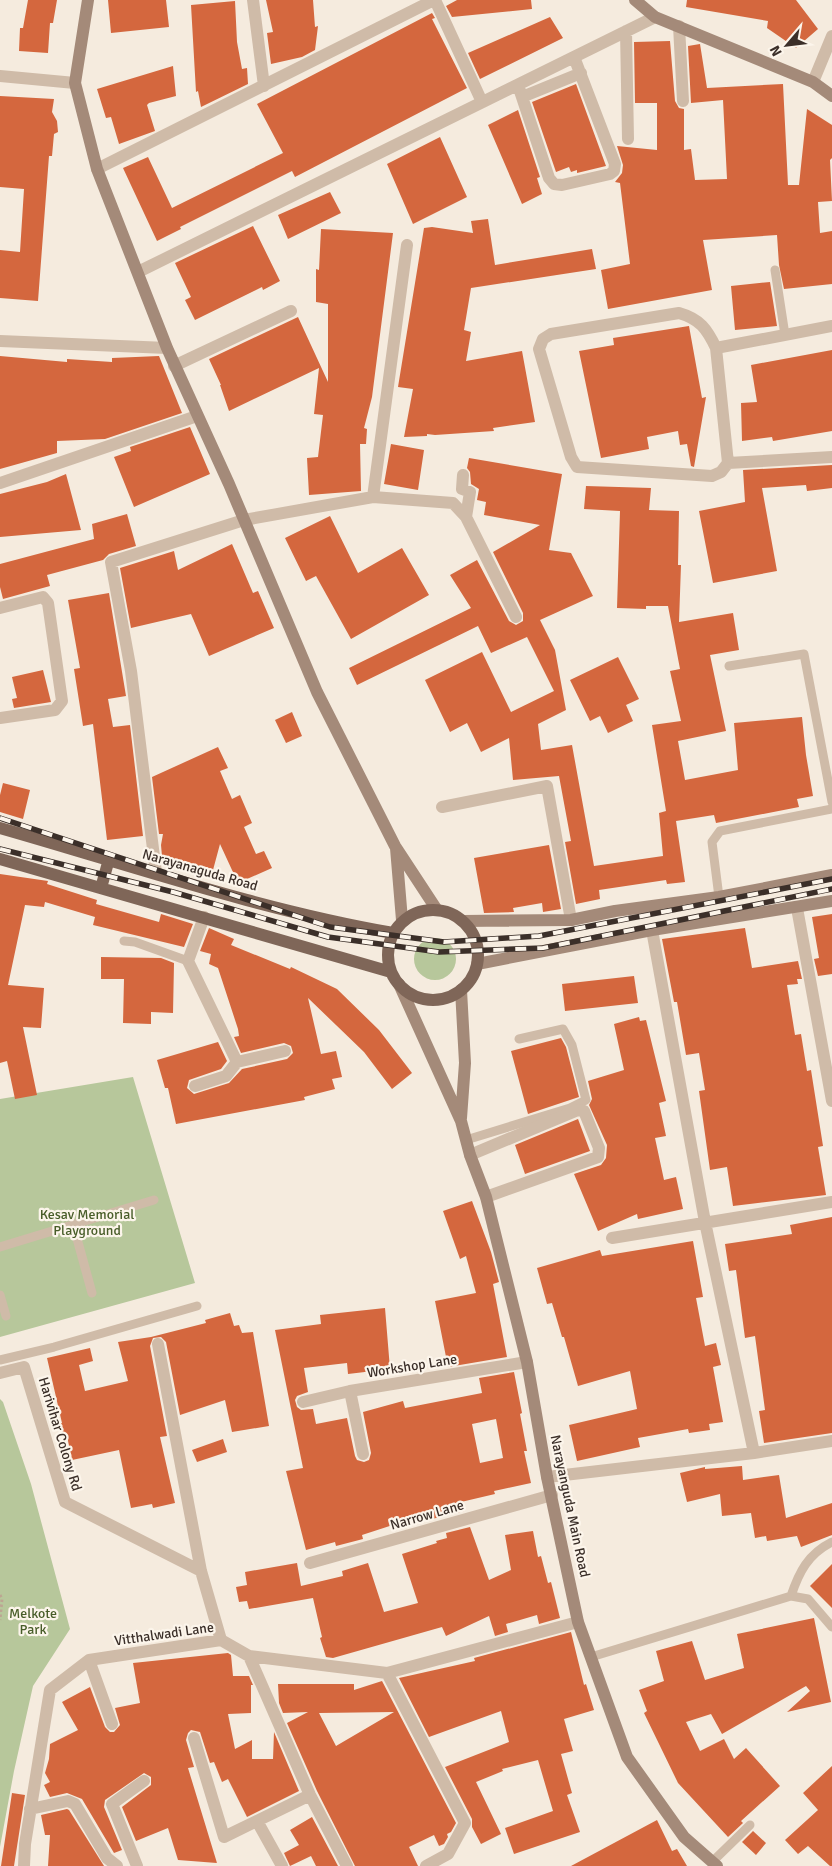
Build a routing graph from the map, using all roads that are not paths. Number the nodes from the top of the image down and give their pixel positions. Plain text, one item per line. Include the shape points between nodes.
1 (88, 0) edge
2 (253, 0) edge
3 (434, 0) edge
4 (635, 0) edge
5 (655, 17) junction
6 (679, 26) junction
7 (626, 31) junction
8 (832, 36) edge
9 (574, 57) junction
10 (581, 73) junction
11 (0, 76) edge
12 (813, 82) junction
13 (75, 83) junction
14 (518, 85) junction
15 (264, 86) junction
16 (832, 96) edge
17 (522, 97) junction
18 (682, 101) dead end
19 (482, 102) junction
20 (628, 139) dead end
21 (97, 169) junction
22 (407, 245) dead end
23 (775, 270) dead end
24 (138, 272) junction
25 (292, 311) dead end
26 (832, 326) edge
27 (785, 335) junction
28 (0, 341) edge
29 (166, 348) junction
30 (716, 348) junction
31 (174, 366) junction
32 (197, 416) junction
33 (832, 457) edge
34 (728, 463) junction
35 (463, 475) dead end
36 (0, 483) edge
37 (373, 497) junction
38 (466, 517) junction
39 (244, 520) junction
40 (0, 608) edge
41 (516, 617) dead end
42 (729, 666) dead end
43 (0, 718) edge
44 (832, 802) edge
45 (442, 807) dead end
46 (832, 809) edge
47 (0, 828) edge
48 (395, 846) junction
49 (0, 859) edge
50 (109, 859) junction
51 (156, 873) junction
52 (832, 875) edge
53 (101, 888) junction
54 (719, 897) junction
55 (832, 901) edge
56 (796, 908) junction
57 (437, 910) junction
58 (204, 917) junction
59 (402, 920) junction
60 (571, 920) junction
61 (463, 921) junction
62 (652, 930) junction
63 (393, 933) junction
64 (124, 941) dead end
65 (188, 961) junction
66 (477, 964) junction
67 (391, 972) junction
68 (399, 984) junction
69 (461, 990) junction
70 (519, 1039) dead end
71 (285, 1051) dead end
72 (237, 1062) junction
73 (195, 1086) dead end
74 (832, 1101) edge
75 (461, 1121) junction
76 (466, 1140) junction
77 (470, 1155) junction
78 (486, 1196) junction
79 (154, 1200) dead end
80 (832, 1202) edge
81 (705, 1222) junction
82 (73, 1224) junction
83 (612, 1238) dead end
84 (0, 1247) edge
85 (92, 1293) dead end
86 (0, 1295) edge
87 (197, 1306) dead end
88 (6, 1316) dead end
89 (158, 1344) dead end
90 (0, 1360) edge
91 (527, 1362) junction
92 (0, 1373) edge
93 (350, 1391) junction
94 (304, 1402) dead end
95 (832, 1441) edge
96 (754, 1453) junction
97 (362, 1454) dead end
98 (547, 1477) junction
99 (552, 1495) junction
100 (832, 1542) edge
101 (310, 1563) dead end
102 (201, 1571) junction
103 (791, 1596) junction
104 (578, 1622) junction
105 (832, 1627) edge
106 (222, 1640) junction
107 (248, 1656) junction
108 (591, 1657) junction
109 (89, 1660) junction
110 (387, 1673) junction
111 (112, 1724) dead end
112 (194, 1738) dead end
113 (144, 1781) dead end
114 (310, 1795) junction
115 (30, 1809) junction
116 (257, 1821) junction
117 (750, 1824) dead end
118 (714, 1864) edge
119 (24, 1866) edge
120 (117, 1866) edge
121 (137, 1866) edge
122 (282, 1866) edge
123 (347, 1866) edge
124 (426, 1866) edge

1 - 13 street
2 - 15 street
3 - 15 street
3 - 19 street
4 - 5 street
5 - 6 street
5 - 7 street
6 - 12 street
6 - 18 street
7 - 9 street
7 - 20 street
8 - 12 street
9 - 10 street
9 - 14 street
10 - 17 street
10 - 17 street via 615,164 610,174 554,184
11 - 13 street
12 - 16 street
13 - 21 street
14 - 17 street
14 - 19 street
15 - 21 street
19 - 24 street
21 - 24 street
22 - 37 street
23 - 27 lane
24 - 29 street
25 - 31 street
26 - 27 street
27 - 30 street
28 - 29 street
29 - 31 street
30 - 34 street
30 - 34 street via 706,328 693,317 679,313 551,334 543,339 539,349 571,457 577,467 712,476 721,472
31 - 32 street
32 - 36 street
32 - 39 street
33 - 34 street
35 - 38 street via 462,489 470,492
37 - 38 street via 453,503
37 - 39 street
38 - 41 street
39 - 48 street via 318,692
39 - 51 street via 111,562 131,671
40 - 43 street via 42,597 48,602 62,701 55,710
42 - 44 lane via 804,654
45 - 60 street via 547,786
46 - 54 lane via 720,831 712,842
47 - 50 main road, Narayanaguda Road
48 - 57 street
48 - 59 street
49 - 53 main road
50 - 51 main road, Narayanaguda Road
50 - 53 main road
51 - 63 main road, Narayanaguda Road via 337,923
52 - 54 street
53 - 58 main road
54 - 60 street
55 - 56 street
56 - 62 street
56 - 74 street
57 - 59 main road via 419,911
57 - 61 main road via 451,913
58 - 65 street
58 - 67 main road
59 - 63 main road
60 - 61 street
61 - 66 main road via 475,941
62 - 66 street
62 - 81 street
63 - 67 main road via 388,959
64 - 65 lane
65 - 72 street
66 - 69 main road
67 - 68 main road
68 - 69 main road via 409,993 429,999 449,997
68 - 75 street, Narayanguda Main Road
69 - 75 street, Narayanguda Main Road via 465,1063
70 - 76 lane via 563,1028 572,1045 586,1100 570,1108
71 - 72 street
72 - 73 street via 226,1076
75 - 76 street, Narayanguda Main Road
76 - 77 street, Narayanguda Main Road
77 - 78 street, Narayanguda Main Road
77 - 78 street via 578,1110 584,1111 599,1148 598,1157
78 - 91 street, Narayanguda Main Road
79 - 82 lane
80 - 81 street
81 - 83 street
81 - 96 street
82 - 84 lane
82 - 85 lane
86 - 88 lane
87 - 90 lane
89 - 102 street
91 - 93 street, Workshop Lane
91 - 98 street, Narayanguda Main Road
92 - 102 street, Harivihar Colony Rd via 24,1367 65,1502
93 - 94 street, Workshop Lane
93 - 97 street
95 - 96 street
96 - 98 street
98 - 99 street, Narayanguda Main Road
99 - 101 street, Narrow Lane
99 - 104 street, Narayanguda Main Road
100 - 103 lane via 806,1561
102 - 106 street
103 - 105 lane via 808,1599
103 - 108 lane
104 - 108 street, Narayanguda Main Road
104 - 110 street, Vitthalwadi Lane
106 - 107 street, Vitthalwadi Lane
106 - 109 street, Vitthalwadi Lane
107 - 110 street, Vitthalwadi Lane
107 - 114 street
108 - 118 street, Narayanguda Main Road via 627,1756 684,1837
109 - 111 street
109 - 115 street, Vitthalwadi Lane via 50,1690
110 - 124 street via 465,1823 448,1854
112 - 116 street via 224,1837
113 - 121 street via 112,1804
114 - 116 street
114 - 123 street
115 - 119 street, Vitthalwadi Lane
115 - 120 street via 68,1801 75,1804 108,1858
116 - 122 street
117 - 118 lane

